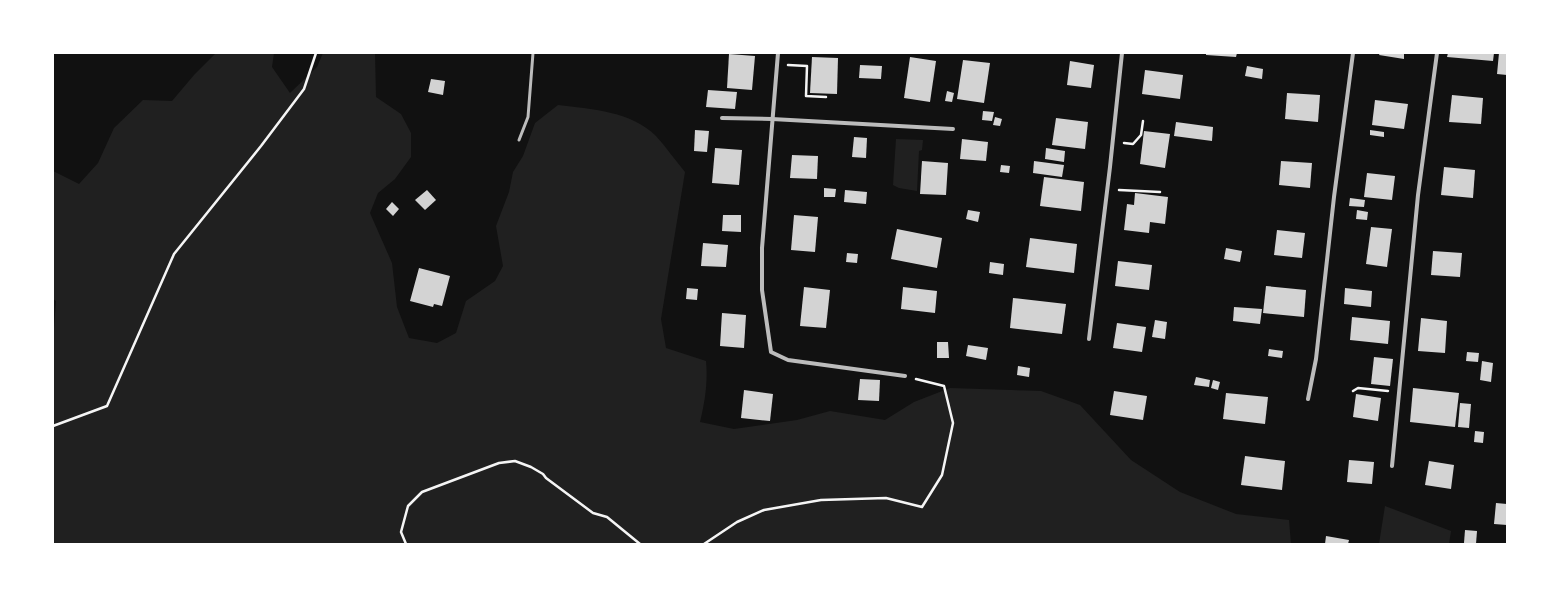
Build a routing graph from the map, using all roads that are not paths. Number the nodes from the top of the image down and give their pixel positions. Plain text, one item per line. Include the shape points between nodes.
1 (533, 53) edge
2 (778, 53) edge
3 (1122, 53) edge
4 (1353, 53) edge
5 (1437, 53) edge
6 (722, 118) dead end
7 (772, 119) junction
8 (953, 129) dead end
9 (519, 140) dead end
10 (1089, 339) dead end
11 (905, 376) road end
12 (1308, 399) dead end
13 (1392, 466) dead end

1 - 9 lane via 528,117
2 - 7 street
3 - 10 street
4 - 12 street via 1317,352
5 - 13 street via 1418,195
6 - 7 street
7 - 8 street
7 - 11 street via 762,248 762,283 771,352 788,360

